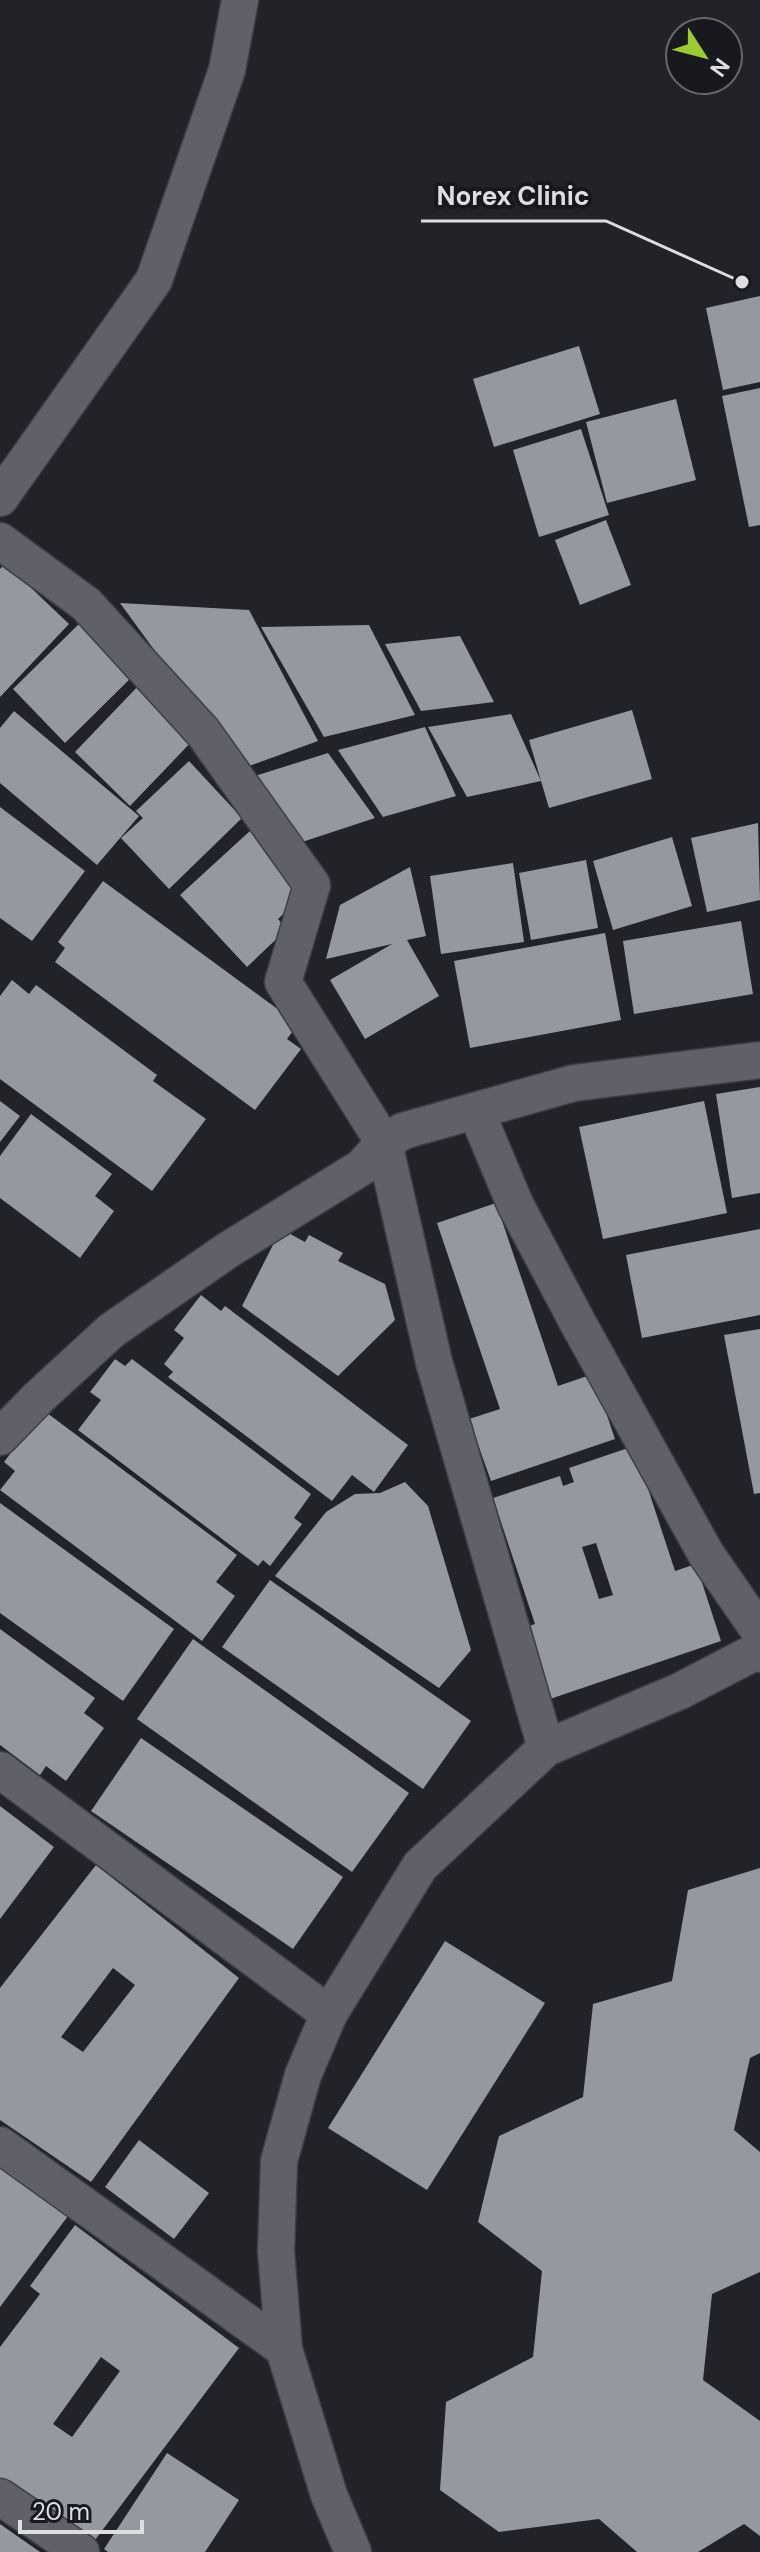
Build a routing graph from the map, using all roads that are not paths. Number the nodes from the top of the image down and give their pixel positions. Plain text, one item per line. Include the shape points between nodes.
1 (240, 0) edge
2 (11, 454) edge
3 (0, 498) edge
4 (0, 541) edge
5 (760, 1060) edge
6 (476, 1111) junction
7 (384, 1143) junction
8 (0, 1437) edge
9 (760, 1632) edge
10 (760, 1654) edge
11 (546, 1748) junction
12 (0, 1770) edge
13 (329, 2014) junction
14 (0, 2145) edge
15 (284, 2349) junction
16 (0, 2497) edge
17 (81, 2552) edge
18 (353, 2552) edge

1 - 2 street via 227,70 154,280
2 - 3 street
4 - 7 street via 86,604 193,721 312,885 283,982
5 - 6 street via 574,1083
6 - 7 street via 403,1131
6 - 9 street via 515,1204 579,1325 706,1554
7 - 8 street via 362,1167 112,1330
7 - 11 street via 434,1362
10 - 11 street
11 - 13 street via 420,1866
12 - 13 street
13 - 15 street via 303,2075 279,2161 276,2251
14 - 15 street
15 - 18 street via 329,2495
16 - 17 street

